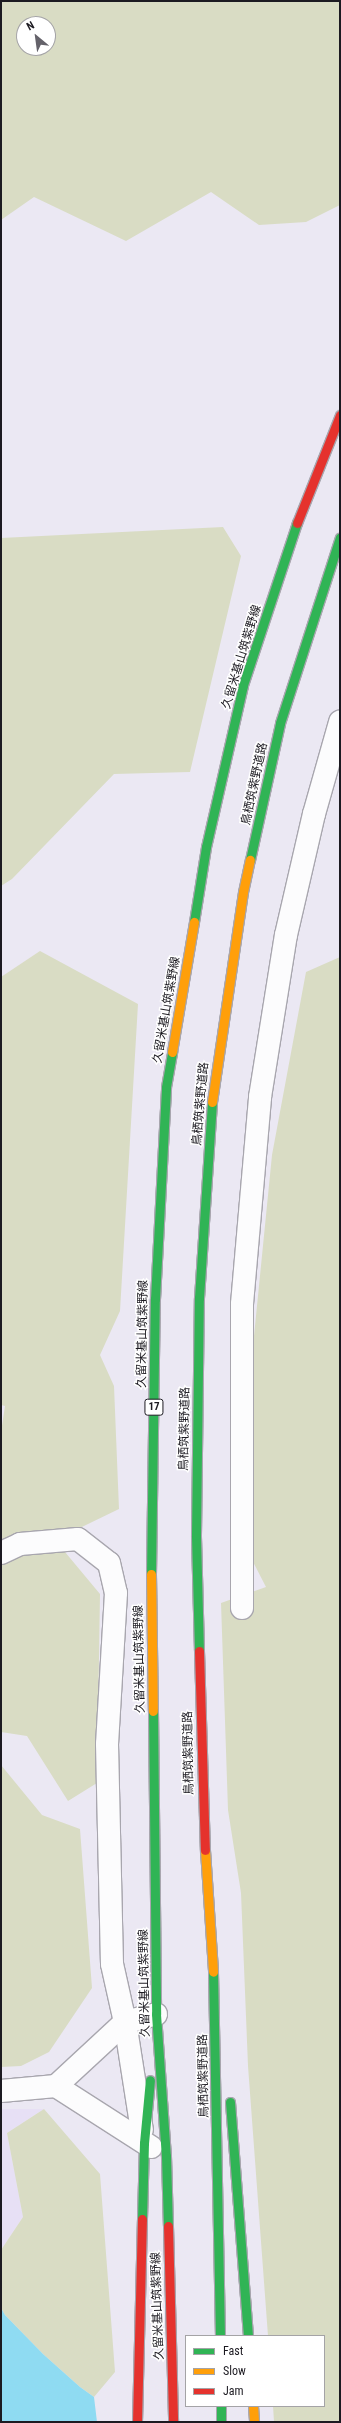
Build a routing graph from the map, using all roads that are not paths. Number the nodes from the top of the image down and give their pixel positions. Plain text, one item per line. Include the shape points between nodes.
1 (340, 416) edge
2 (340, 537) edge
3 (340, 722) edge
4 (1, 1553) edge
5 (242, 1608) dead end
6 (213, 1952) junction
7 (156, 2014) junction
8 (125, 2022) junction
9 (225, 2055) dead end
10 (56, 2086) junction
11 (1, 2091) edge
12 (229, 2094) dead end
13 (144, 2143) junction
14 (166, 2156) junction
15 (220, 2335) edge
16 (248, 2335) edge
17 (221, 2407) edge
18 (253, 2407) edge
19 (137, 2422) edge
20 (173, 2422) edge
21 (221, 2422) edge
22 (254, 2422) edge

1 - 7 main road, 久留米基山筑紫野線 / 17 via 299,518 243,685 206,847 166,1087 156,1299 151,1543
2 - 6 main road, 鳥栖筑紫野道路 via 280,723 243,892 213,1085 199,1298 196,1527 203,1827
3 - 5 street via 314,814 286,935 260,1096 242,1304
4 - 8 street via 20,1544 78,1540 109,1563 116,1593 107,1744 112,1964
6 - 9 main road
6 - 15 main road, 鳥栖筑紫野道路
7 - 8 street
7 - 13 main road
7 - 14 main road, 久留米基山筑紫野線 / 17
8 - 10 street
8 - 13 street
10 - 11 street
10 - 13 street
12 - 16 main road
13 - 14 street
13 - 19 main road
14 - 20 main road, 久留米基山筑紫野線 / 17
17 - 21 main road
18 - 22 main road

